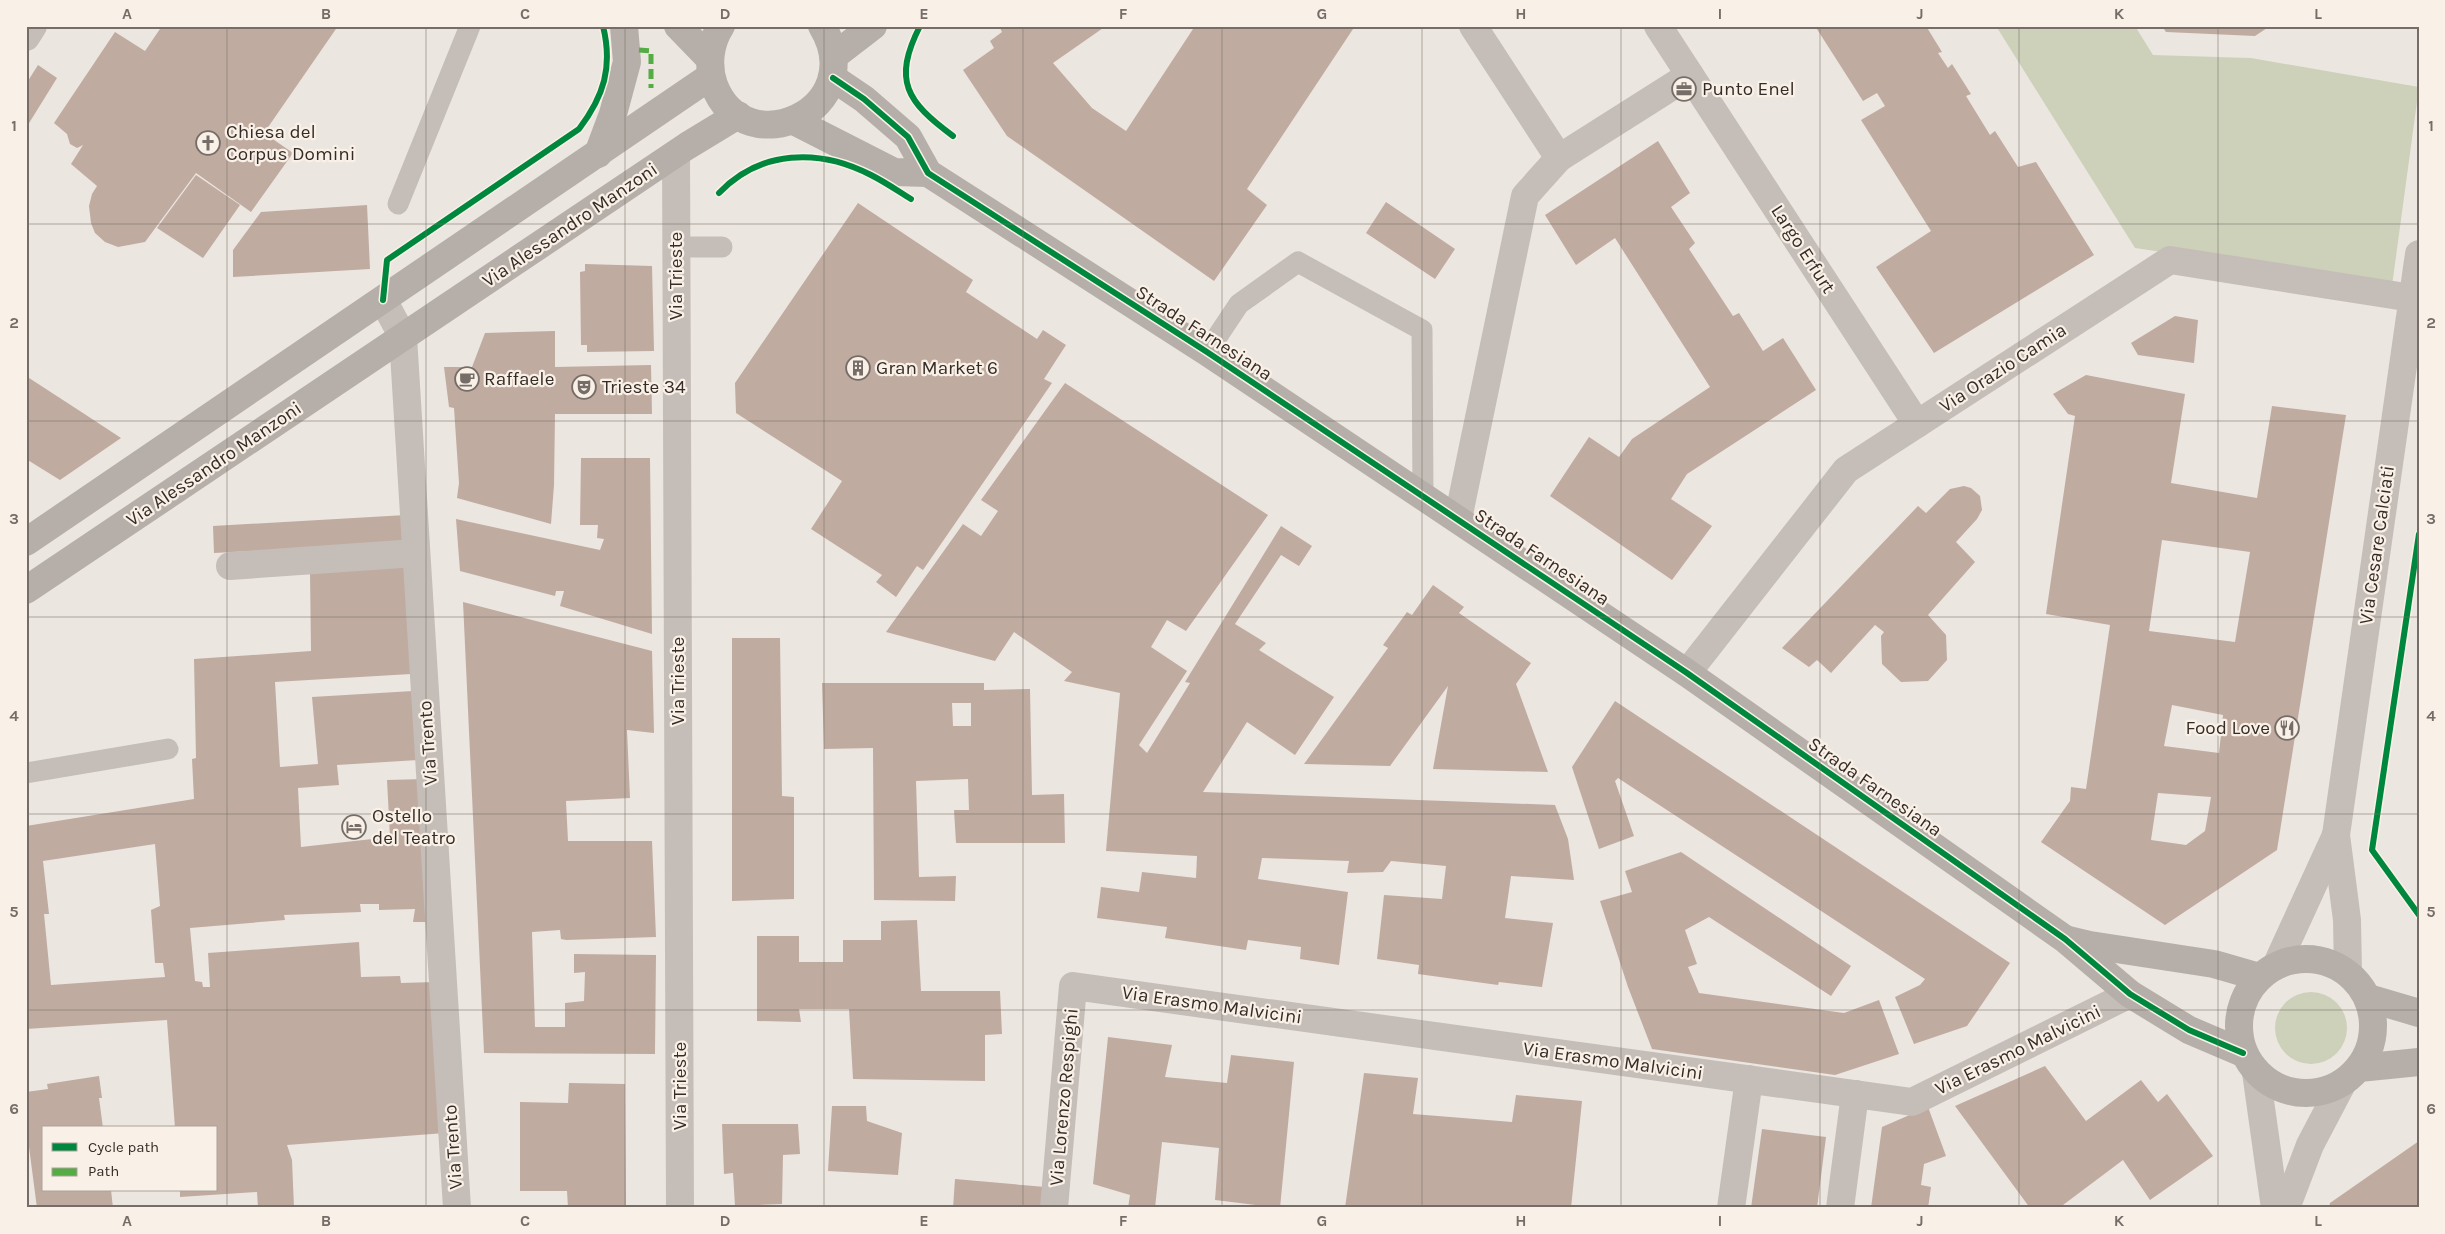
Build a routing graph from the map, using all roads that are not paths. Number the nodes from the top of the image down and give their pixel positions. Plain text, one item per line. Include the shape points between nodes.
1 (33, 26) edge
2 (470, 26) edge
3 (624, 26) edge
4 (678, 26) edge
5 (722, 26) edge
6 (822, 26) edge
7 (873, 26) edge
8 (1473, 26) edge
9 (1658, 26) edge
10 (26, 37) edge
11 (833, 67) junction
12 (710, 68) junction
13 (1690, 75) junction
14 (738, 115) junction
15 (794, 121) junction
16 (598, 154) junction
17 (676, 154) junction
18 (1559, 158) junction
19 (928, 173) junction
20 (398, 204) dead end
21 (676, 247) junction
22 (722, 247) dead end
23 (2419, 254) edge
24 (2412, 298) junction
25 (382, 300) junction
26 (403, 337) junction
27 (1207, 352) junction
28 (1917, 424) junction
29 (1423, 495) junction
30 (1458, 518) junction
31 (26, 542) edge
32 (416, 553) junction
33 (230, 566) dead end
34 (26, 590) edge
35 (1687, 673) junction
36 (168, 749) dead end
37 (26, 773) edge
38 (2336, 835) junction
39 (2065, 939) junction
40 (2267, 972) junction
41 (2348, 973) junction
42 (1074, 986) joint
43 (2130, 994) junction
44 (2368, 998) junction
45 (2419, 1013) edge
46 (2250, 1062) junction
47 (2419, 1062) edge
48 (2350, 1076) junction
49 (1749, 1079) junction
50 (1855, 1094) junction
51 (457, 1208) edge
52 (680, 1208) edge
53 (1054, 1208) edge
54 (1731, 1208) edge
55 (1840, 1208) edge
56 (2275, 1208) edge
57 (2286, 1208) edge

1 - 10 street
2 - 20 lane
3 - 16 street via 627,62
4 - 12 street
5 - 12 street via 713,43
6 - 11 street via 830,39
7 - 11 street
8 - 18 street
9 - 13 street, Largo Erfurt
11 - 15 street via 825,96 811,111
11 - 19 street, Strada Farnesiana via 908,137
12 - 14 street via 717,92
12 - 16 street
13 - 18 street
13 - 28 street, Largo Erfurt
14 - 15 street via 755,123 775,125
14 - 17 street, Via Alessandro Manzoni
15 - 19 street via 894,172
16 - 25 street
17 - 21 street, Via Trieste
17 - 26 street, Via Alessandro Manzoni
18 - 30 street via 1525,196
19 - 27 street, Strada Farnesiana
21 - 22 lane
21 - 52 street, Via Trieste
23 - 24 street, Via Cesare Calciati
24 - 28 street, Via Orazio Camia via 2170,260
24 - 38 street, Via Cesare Calciati
25 - 26 street
25 - 31 street
26 - 32 street, Via Trento
26 - 34 street, Via Alessandro Manzoni
27 - 29 street, Strada Farnesiana
27 - 29 lane via 1239,304 1298,262 1422,330
28 - 35 street, Via Orazio Camia via 1846,470
29 - 30 street, Strada Farnesiana
30 - 35 street, Strada Farnesiana
32 - 33 street
32 - 51 street, Via Trento
35 - 39 street, Strada Farnesiana
36 - 37 lane
38 - 40 street, Via Cesare Calciati
38 - 41 street, Via Cesare Calciati via 2347,920
39 - 40 street, Strada Farnesiana via 2090,946
39 - 43 street, Strada Farnesiana
40 - 41 street via 2294,960 2313,959 2331,963
40 - 46 street via 2247,994 2240,1012 2239,1033
41 - 44 street
42 - 49 street, Via Erasmo Malvicini
42 - 53 street, Via Lorenzo Respighi
43 - 46 street, Strada Farnesiana
43 - 50 street, Via Erasmo Malvicini via 1912,1102
44 - 45 street
44 - 48 street via 2374,1034 2368,1052
46 - 48 street via 2275,1086 2297,1094 2320,1092
46 - 56 street
47 - 48 street
48 - 57 street via 2310,1145
49 - 50 street, Via Erasmo Malvicini
49 - 54 street
50 - 55 street

